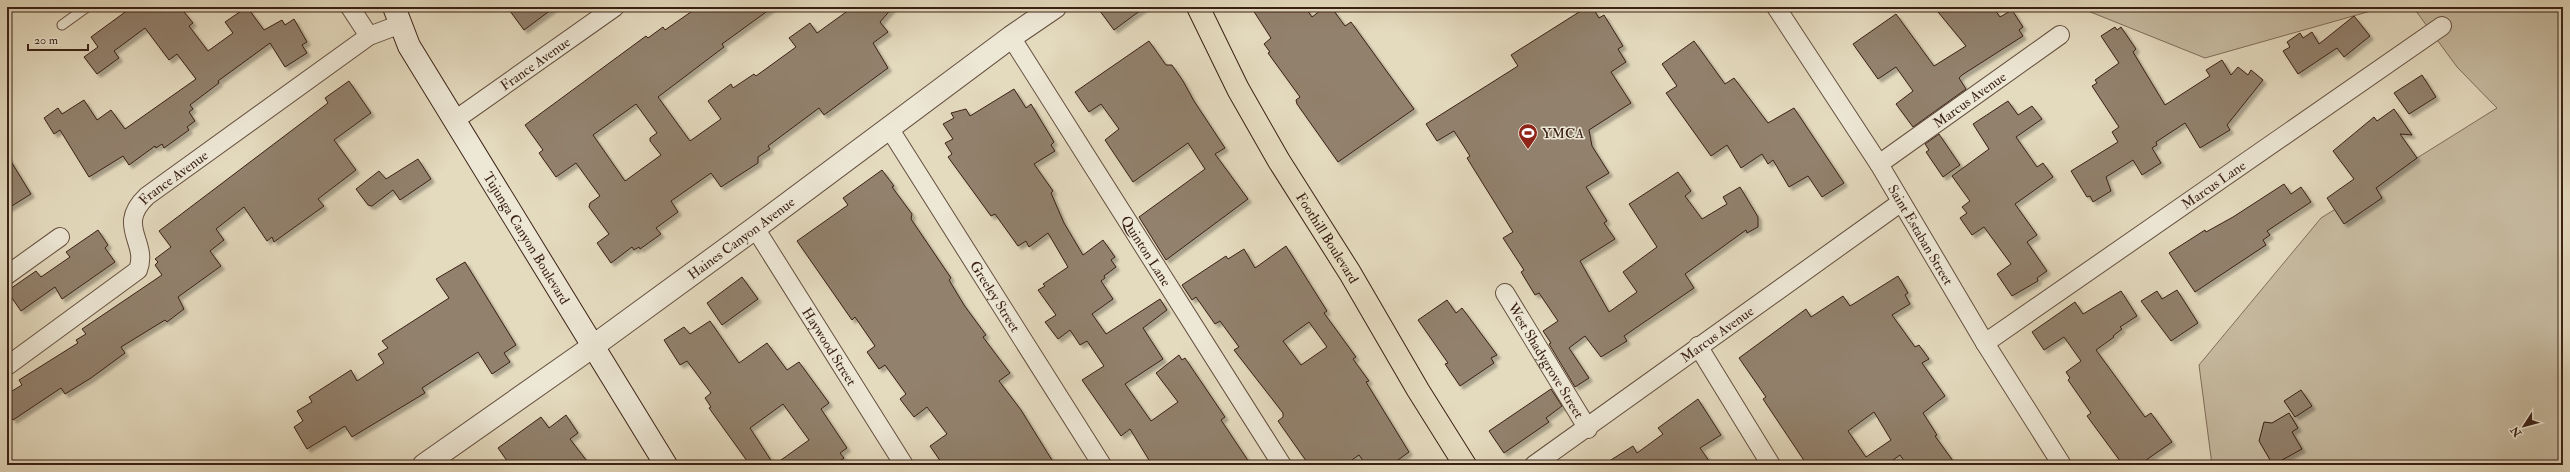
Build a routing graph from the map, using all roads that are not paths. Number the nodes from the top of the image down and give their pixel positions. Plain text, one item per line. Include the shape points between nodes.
1 (87, 7) edge
2 (350, 7) edge
3 (615, 7) edge
4 (1055, 7) edge
5 (1198, 7) edge
6 (1776, 7) edge
7 (397, 16) edge
8 (62, 25) dead end
9 (2442, 26) dead end
10 (2060, 35) dead end
11 (369, 36) junction
12 (1011, 37) junction
13 (455, 120) junction
14 (889, 128) junction
15 (1879, 164) junction
16 (1900, 203) junction
17 (755, 228) junction
18 (60, 237) dead end
19 (7, 275) edge
20 (1505, 293) dead end
21 (1985, 343) junction
22 (1698, 346) junction
23 (592, 347) junction
24 (7, 366) edge
25 (1588, 428) junction
26 (424, 465) edge
27 (666, 465) edge
28 (904, 465) edge
29 (1102, 465) edge
30 (1282, 465) edge
31 (1465, 465) edge
32 (1534, 465) edge
33 (1771, 465) edge
34 (2062, 465) edge

1 - 8 lane
2 - 11 street
3 - 13 street, France Avenue
4 - 12 street, Haines Canyon Avenue
5 - 31 main road, Foothill Boulevard via 1238,89 1279,161 1350,273
6 - 15 street, Saint Estaban Street
7 - 11 street, France Avenue
7 - 13 street, Tujunga Canyon Boulevard via 409,46
9 - 21 street, Marcus Lane
10 - 15 street, Marcus Avenue
11 - 24 street, France Avenue via 147,196 133,216 141,262 138,270
12 - 14 street, Haines Canyon Avenue
12 - 30 street, Quinton Lane
13 - 23 street, Tujunga Canyon Boulevard
14 - 17 street, Haines Canyon Avenue
14 - 29 street, Greeley Street
15 - 16 street, Saint Estaban Street
16 - 21 street, Saint Estaban Street
16 - 22 street, Marcus Avenue
17 - 23 street, Haines Canyon Avenue
17 - 28 street, Haywood Street
18 - 19 street
20 - 25 street, West Shadygrove Street
21 - 34 street, Saint Estaban Street
22 - 25 street, Marcus Avenue
22 - 33 street
23 - 26 street, Haines Canyon Avenue
23 - 27 street, Tujunga Canyon Boulevard
25 - 32 street, Marcus Avenue

